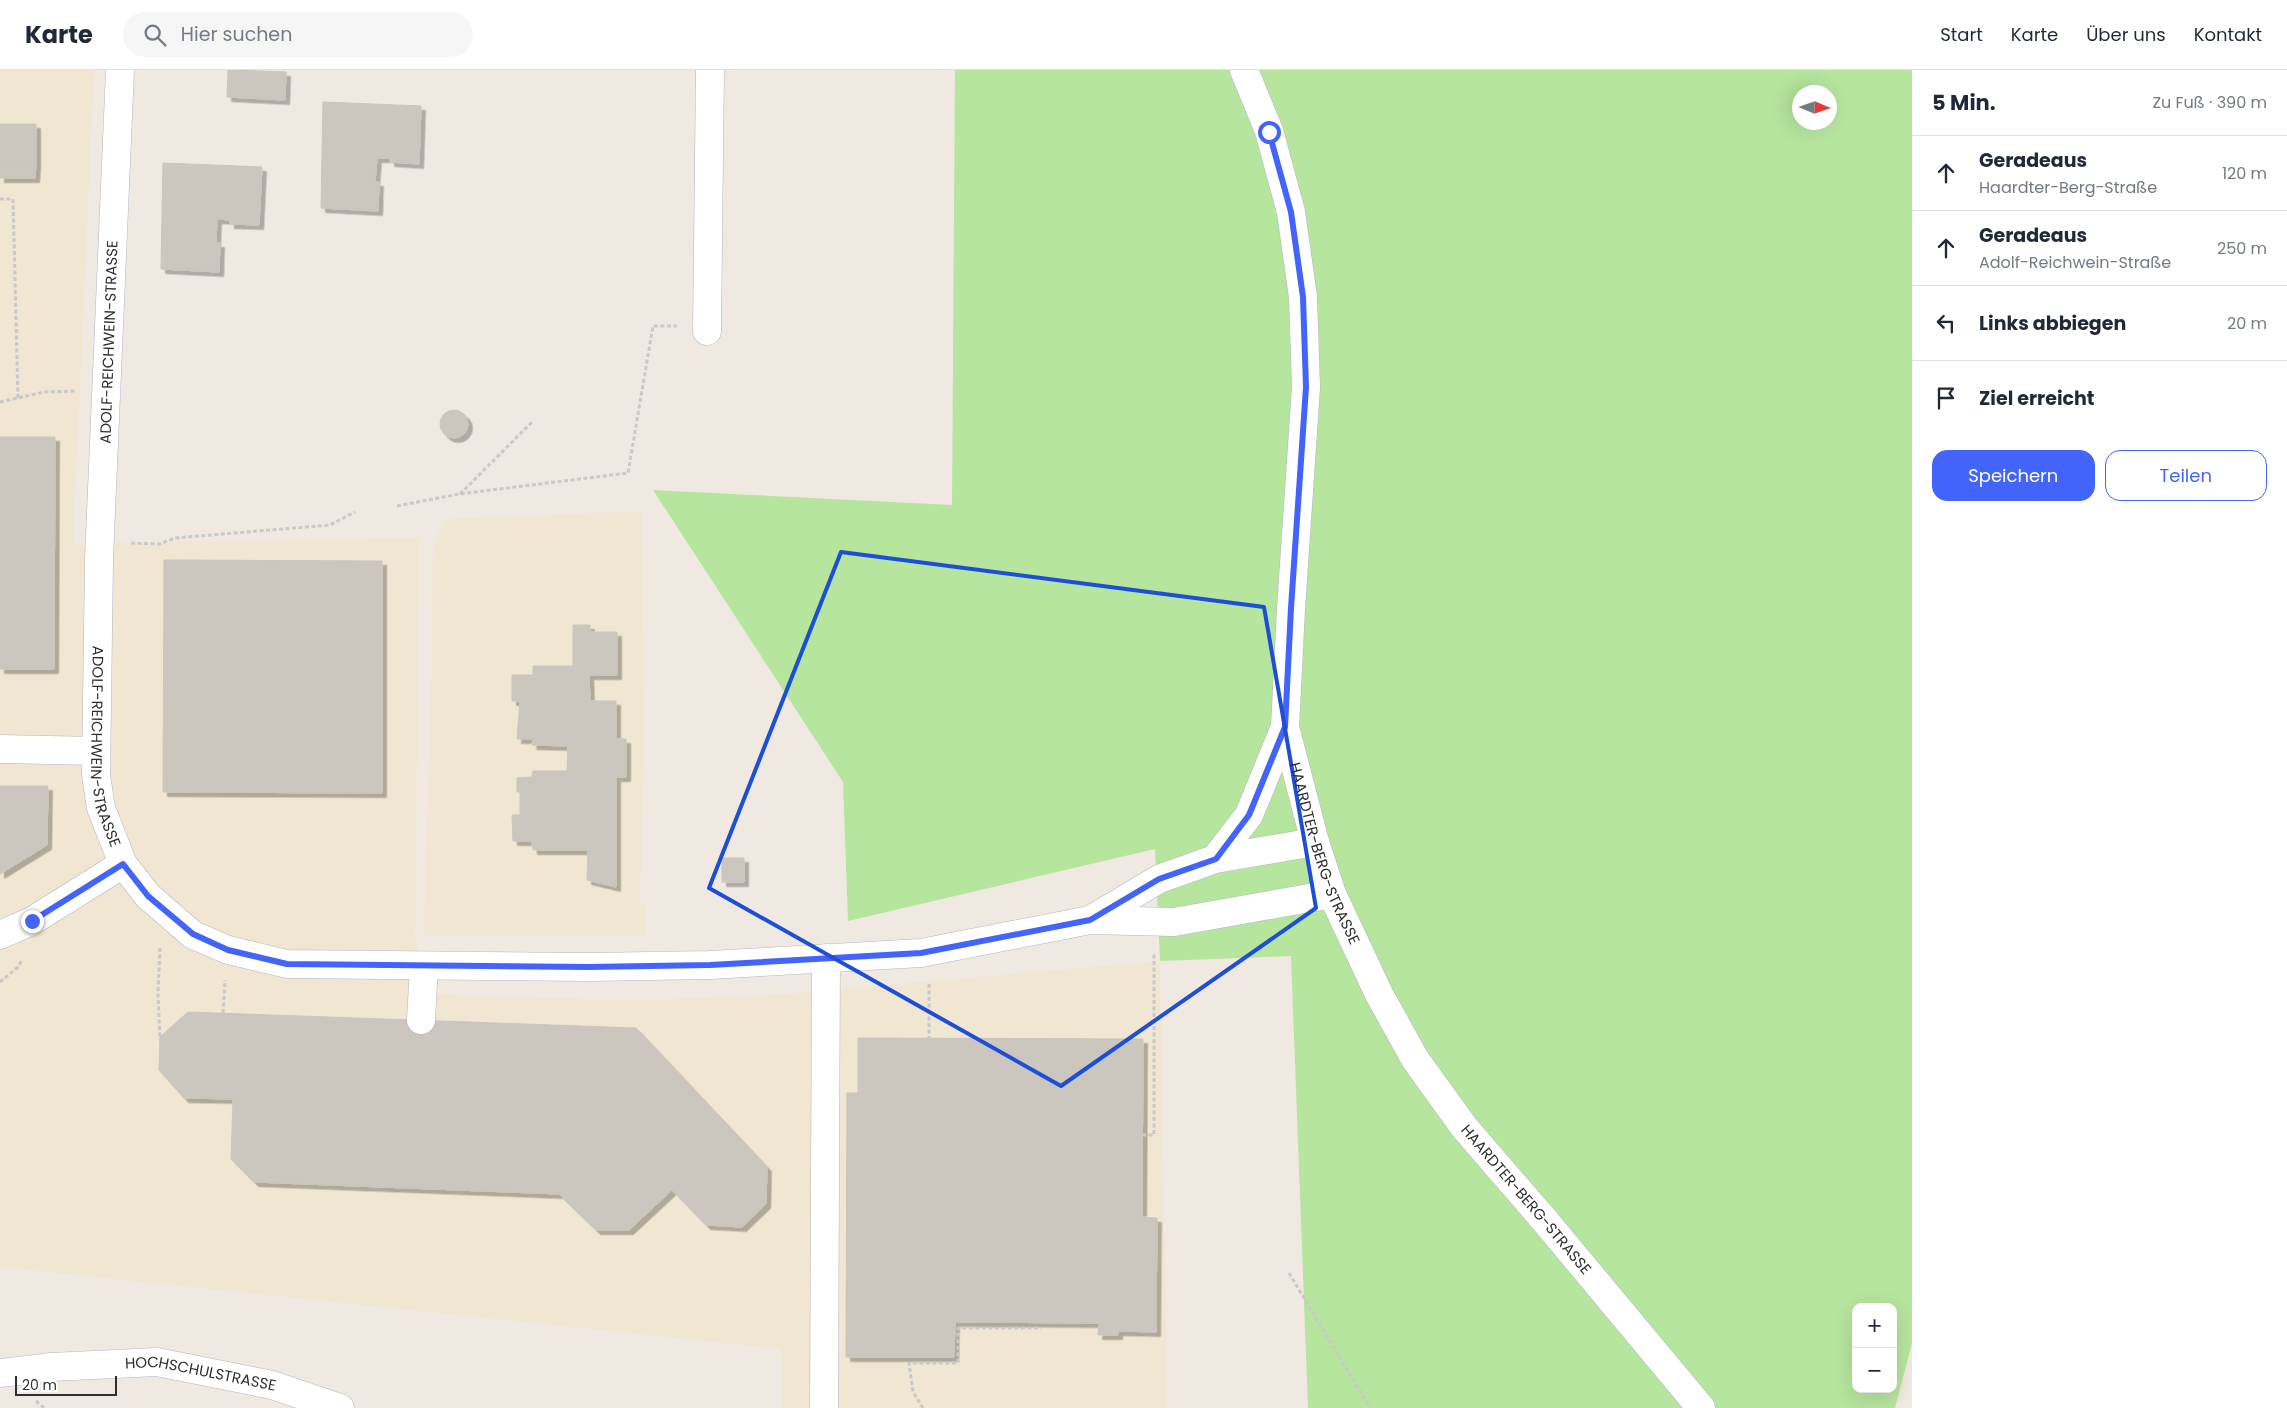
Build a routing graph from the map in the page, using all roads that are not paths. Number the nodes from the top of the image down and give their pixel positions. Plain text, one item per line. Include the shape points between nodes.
1 (120, 70) edge
2 (710, 70) edge
3 (1244, 70) edge
4 (707, 331) dead end
5 (1285, 727) junction
6 (0, 749) edge
7 (96, 751) junction
8 (1315, 842) junction
9 (1216, 859) junction
10 (123, 864) junction
11 (1332, 894) junction
12 (1090, 920) junction
13 (0, 935) edge
14 (826, 958) junction
15 (424, 966) junction
16 (421, 1020) dead end
17 (0, 1373) edge
18 (340, 1408) edge
19 (824, 1408) edge
20 (1701, 1408) edge

1 - 7 street, ADOLF-REICHWEIN-STRASSE via 99,559
2 - 4 street
3 - 5 street, HAARDTER-BERG-STRASSE via 1269,132 1291,212 1303,297 1306,387
5 - 8 street, HAARDTER-BERG-STRASSE
5 - 9 street via 1249,815
6 - 7 street
7 - 10 street, ADOLF-REICHWEIN-STRASSE via 101,808
8 - 9 street, ADOLF-REICHWEIN-STRASSE
8 - 11 street, HAARDTER-BERG-STRASSE
9 - 12 street, ADOLF-REICHWEIN-STRASSE via 1159,879
10 - 13 street via 32,921
10 - 15 street, ADOLF-REICHWEIN-STRASSE via 148,896 172,917 193,934 228,950 287,964
11 - 12 street, ADOLF-REICHWEIN-STRASSE via 1174,922
11 - 20 street, HAARDTER-BERG-STRASSE via 1379,994 1420,1067 1464,1127
12 - 14 street, ADOLF-REICHWEIN-STRASSE via 921,953
14 - 15 street, ADOLF-REICHWEIN-STRASSE via 710,965
14 - 19 street via 836,1128
15 - 16 street
17 - 18 street, HOCHSCHULSTRASSE via 157,1362 272,1385

